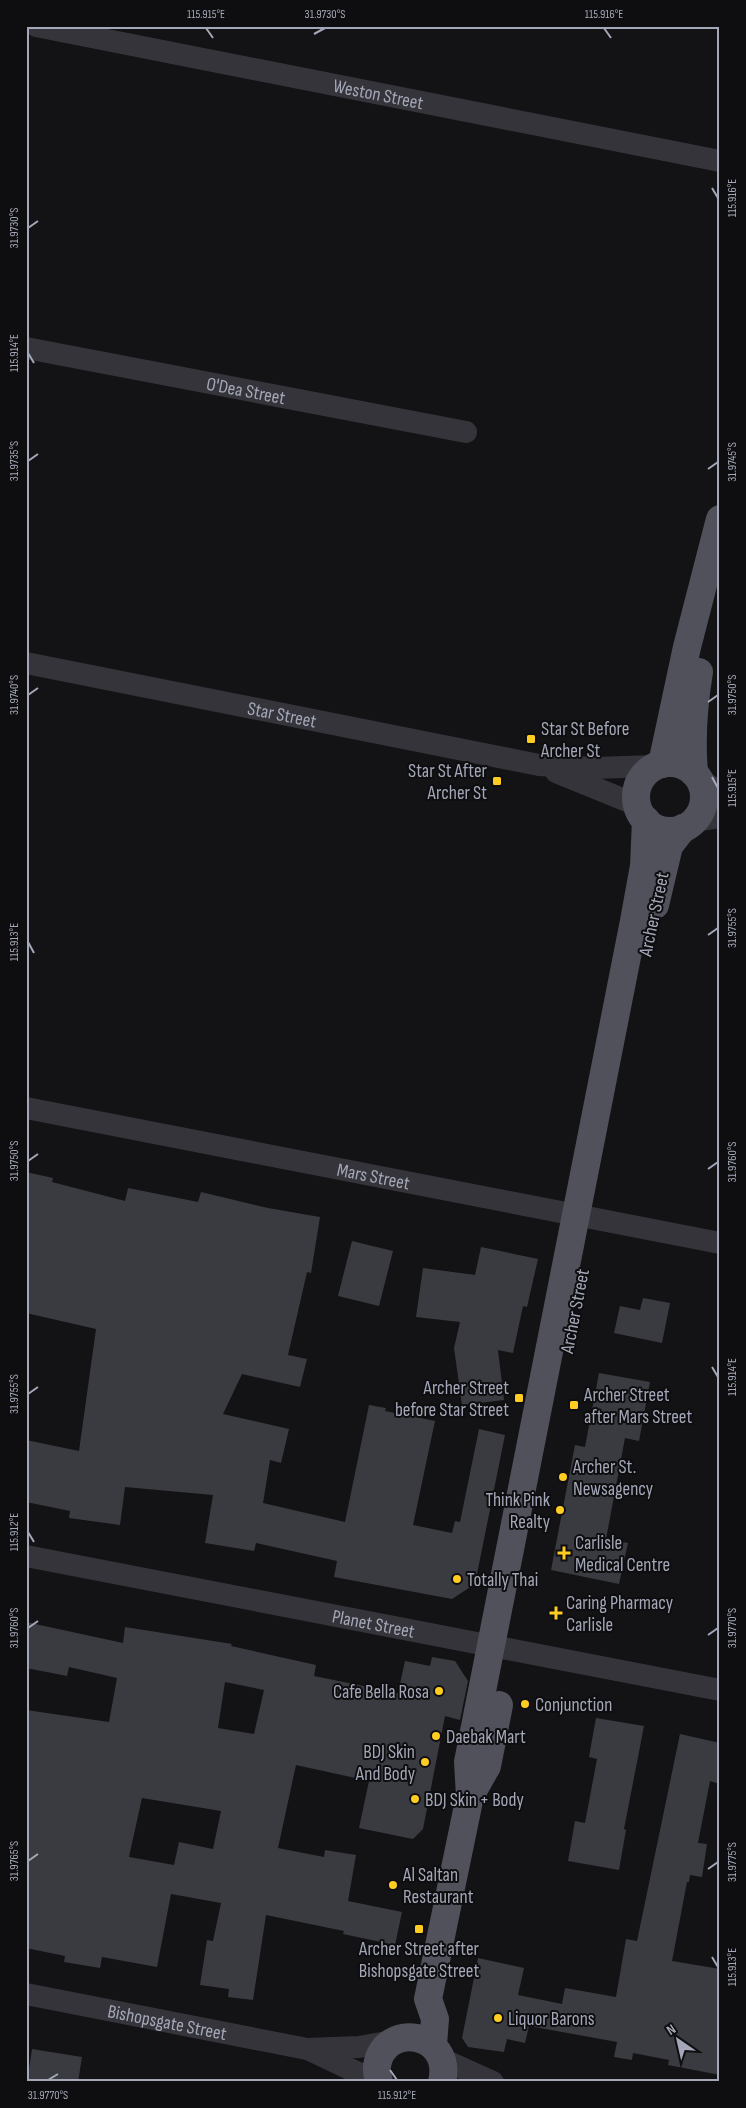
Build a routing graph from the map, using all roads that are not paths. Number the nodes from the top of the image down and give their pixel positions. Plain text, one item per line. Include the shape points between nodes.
1 (36, 26) edge
2 (720, 161) edge
3 (26, 348) edge
4 (466, 432) dead end
5 (720, 519) edge
6 (720, 581) edge
7 (26, 663) edge
8 (539, 765) junction
9 (658, 765) junction
10 (704, 781) edge
11 (641, 813) junction
12 (720, 817) edge
13 (688, 824) junction
14 (26, 1108) edge
15 (584, 1216) junction
16 (720, 1243) edge
17 (26, 1556) edge
18 (500, 1646) junction
19 (720, 1690) edge
20 (26, 1994) edge
21 (428, 1999) junction
22 (399, 2039) junction
23 (307, 2049) junction
24 (439, 2062) edge
25 (378, 2082) edge
26 (493, 2082) edge

1 - 2 street, Weston Street
3 - 4 street, O'Dea Street
5 - 9 main road
6 - 10 main road via 693,707 691,735
7 - 8 street, Star Street
8 - 9 street, Star Street via 594,768
8 - 11 street, Star Street via 618,796
9 - 10 main road via 673,763 684,766
9 - 11 main road via 645,773 639,782 636,794
10 - 13 main road via 700,812
11 - 13 main road via 663,830
11 - 15 main road, Archer Street via 644,866
12 - 13 street
13 - 15 main road, Archer Street via 669,846 660,879
14 - 15 street, Mars Street
15 - 16 street, Mars Street
15 - 18 main road, Archer Street
17 - 18 street, Planet Street
18 - 19 street, Planet Street
18 - 21 main road, Archer Street via 487,1766 470,1796
20 - 23 street, Bishopsgate Street
21 - 22 main road, Archer Street via 413,2015
21 - 24 main road, Archer Street via 435,2019
22 - 23 street, Bishopsgate Street via 359,2047
22 - 24 main road via 423,2039
22 - 25 main road, Archer Street via 382,2052 377,2067
23 - 25 street, Bishopsgate Street
24 - 26 street

